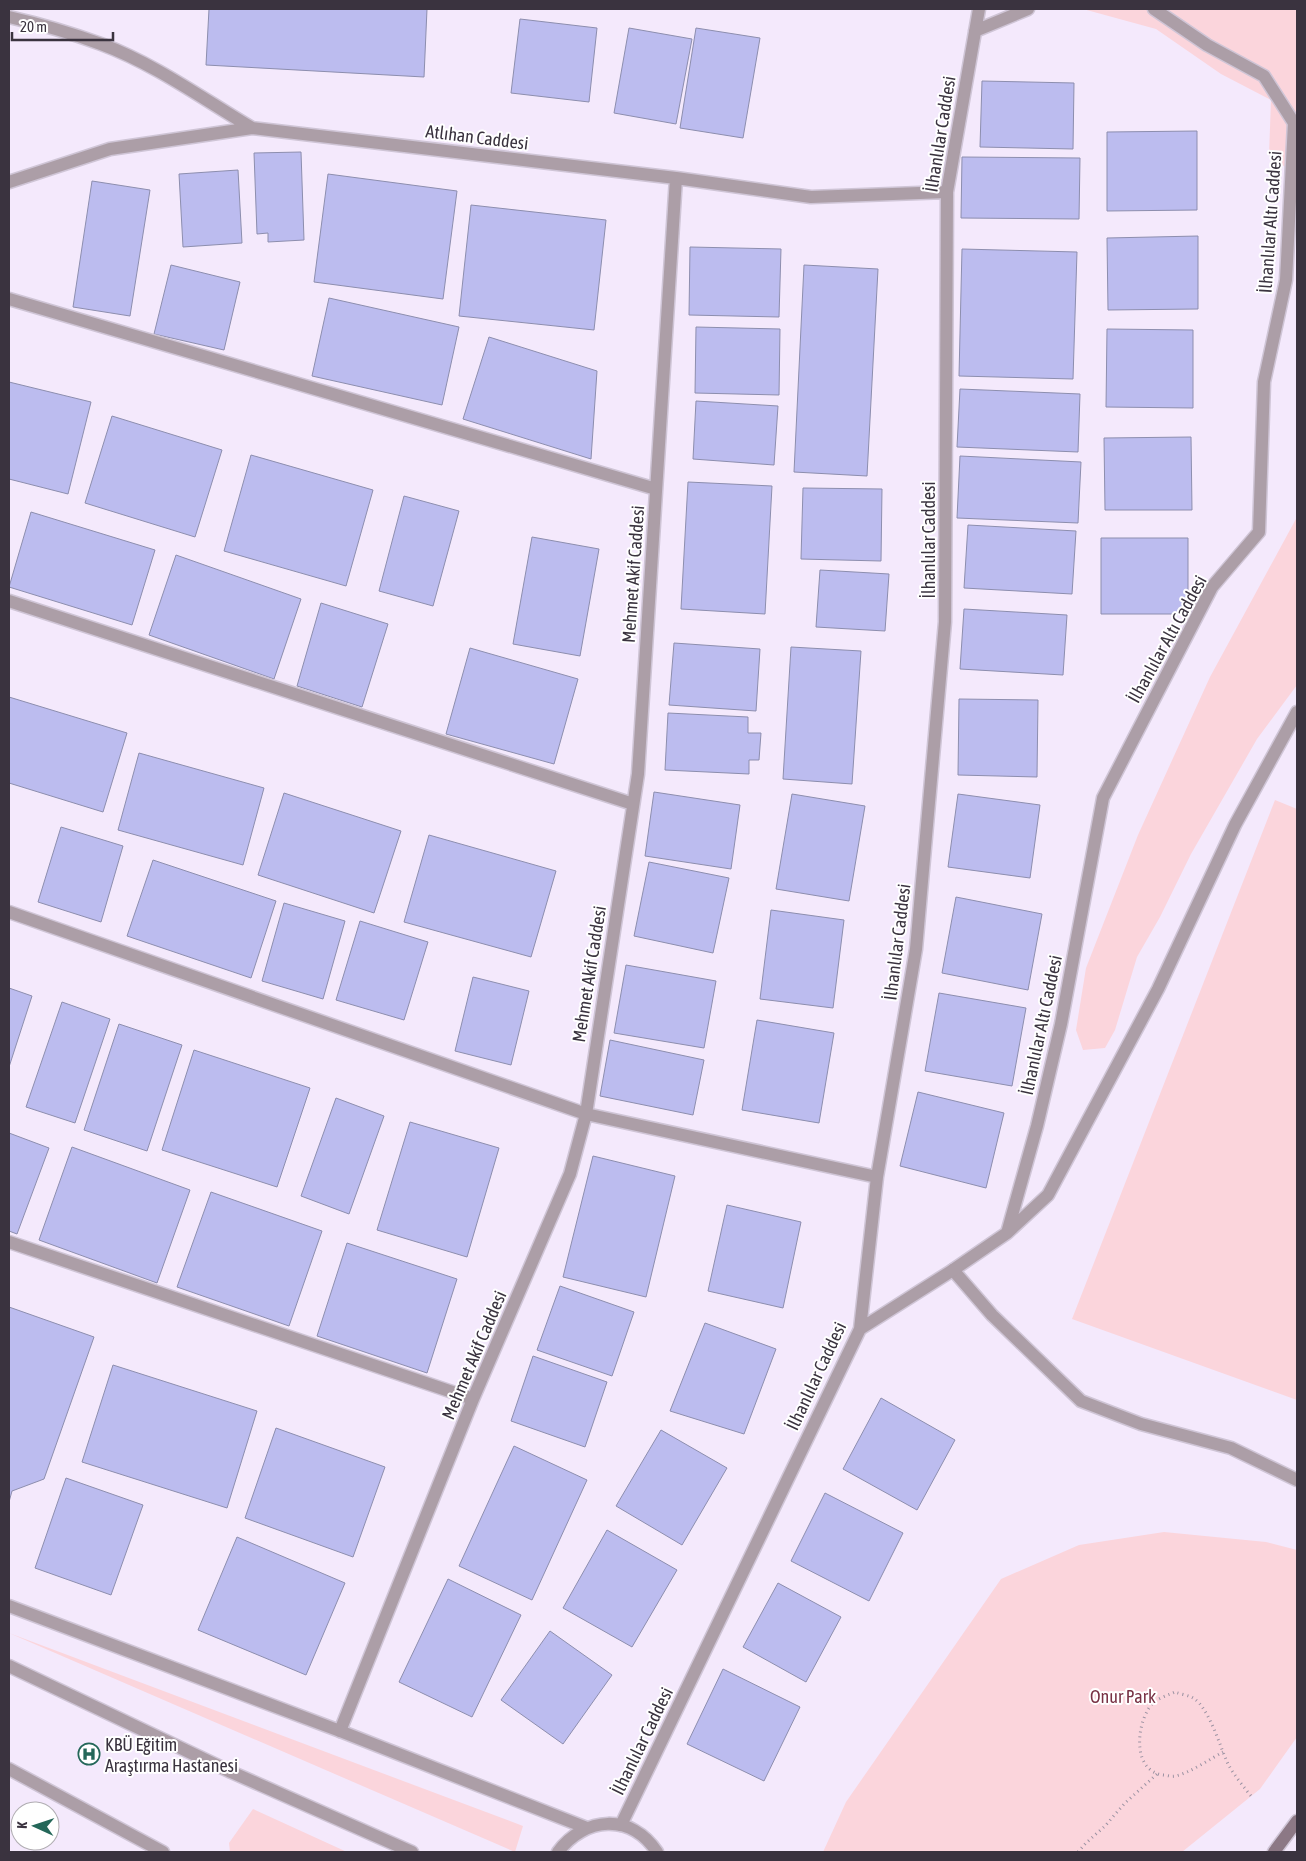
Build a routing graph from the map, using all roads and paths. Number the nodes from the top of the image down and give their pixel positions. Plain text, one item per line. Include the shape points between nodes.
1 (979, 9) edge
2 (1028, 9) edge
3 (1154, 9) edge
4 (9, 17) edge
5 (975, 31) junction
6 (252, 128) junction
7 (676, 178) junction
8 (9, 182) edge
9 (947, 192) junction
10 (9, 299) edge
11 (656, 489) junction
12 (9, 601) edge
13 (1297, 712) edge
14 (633, 804) junction
15 (9, 912) edge
16 (586, 1114) junction
17 (877, 1177) junction
18 (1007, 1233) junction
19 (9, 1242) edge
20 (953, 1270) junction
21 (860, 1328) junction
22 (473, 1399) junction
23 (1297, 1480) edge
24 (9, 1606) edge
25 (9, 1666) edge
26 (340, 1730) junction
27 (1224, 1752) junction
28 (9, 1769) edge
29 (1157, 1774) junction
30 (1251, 1796) dead end
31 (1297, 1821) edge
32 (621, 1825) junction
33 (587, 1828) junction
34 (163, 1852) edge
35 (412, 1852) edge
36 (558, 1852) edge
37 (657, 1852) edge
38 (1078, 1852) edge
39 (1274, 1852) edge

1 - 5 street, İlhanlılar Caddesi
2 - 5 street
3 - 18 street, İlhanlılar Altı Caddesi via 1207,45 1264,76 1294,123 1286,280 1264,382 1258,532 1212,587 1103,798 1061,1024
4 - 6 street via 102,44 154,69
5 - 9 street, İlhanlılar Caddesi
6 - 7 street, Atlıhan Caddesi
6 - 8 street, Atlıhan Caddesi via 110,149
7 - 9 street, Atlıhan Caddesi via 811,197
7 - 11 street, Mehmet Akif Caddesi
9 - 17 street, İlhanlılar Caddesi via 945,622 916,949
10 - 11 street
11 - 14 street, Mehmet Akif Caddesi via 638,774
12 - 14 street
13 - 18 street via 1235,825 1158,989 1048,1195
14 - 16 street, Mehmet Akif Caddesi
15 - 16 street
16 - 17 street
16 - 22 street, Mehmet Akif Caddesi via 570,1174
17 - 21 street, İlhanlılar Caddesi
18 - 20 street
19 - 22 street
20 - 21 street
20 - 23 street via 992,1315 1080,1401 1141,1424 1231,1448
21 - 32 street, İlhanlılar Caddesi
22 - 26 street, Mehmet Akif Caddesi
24 - 26 street
25 - 35 street via 231,1772
26 - 33 street
27 - 29 path via 1174,1776
27 - 29 path via 1206,1713 1194,1698 1174,1692 1149,1708 1142,1727 1139,1748 1146,1767
27 - 30 path via 1228,1765
28 - 34 street
29 - 38 path
31 - 39 main road
32 - 33 street via 604,1823
32 - 37 street via 638,1832
33 - 36 street via 571,1837

